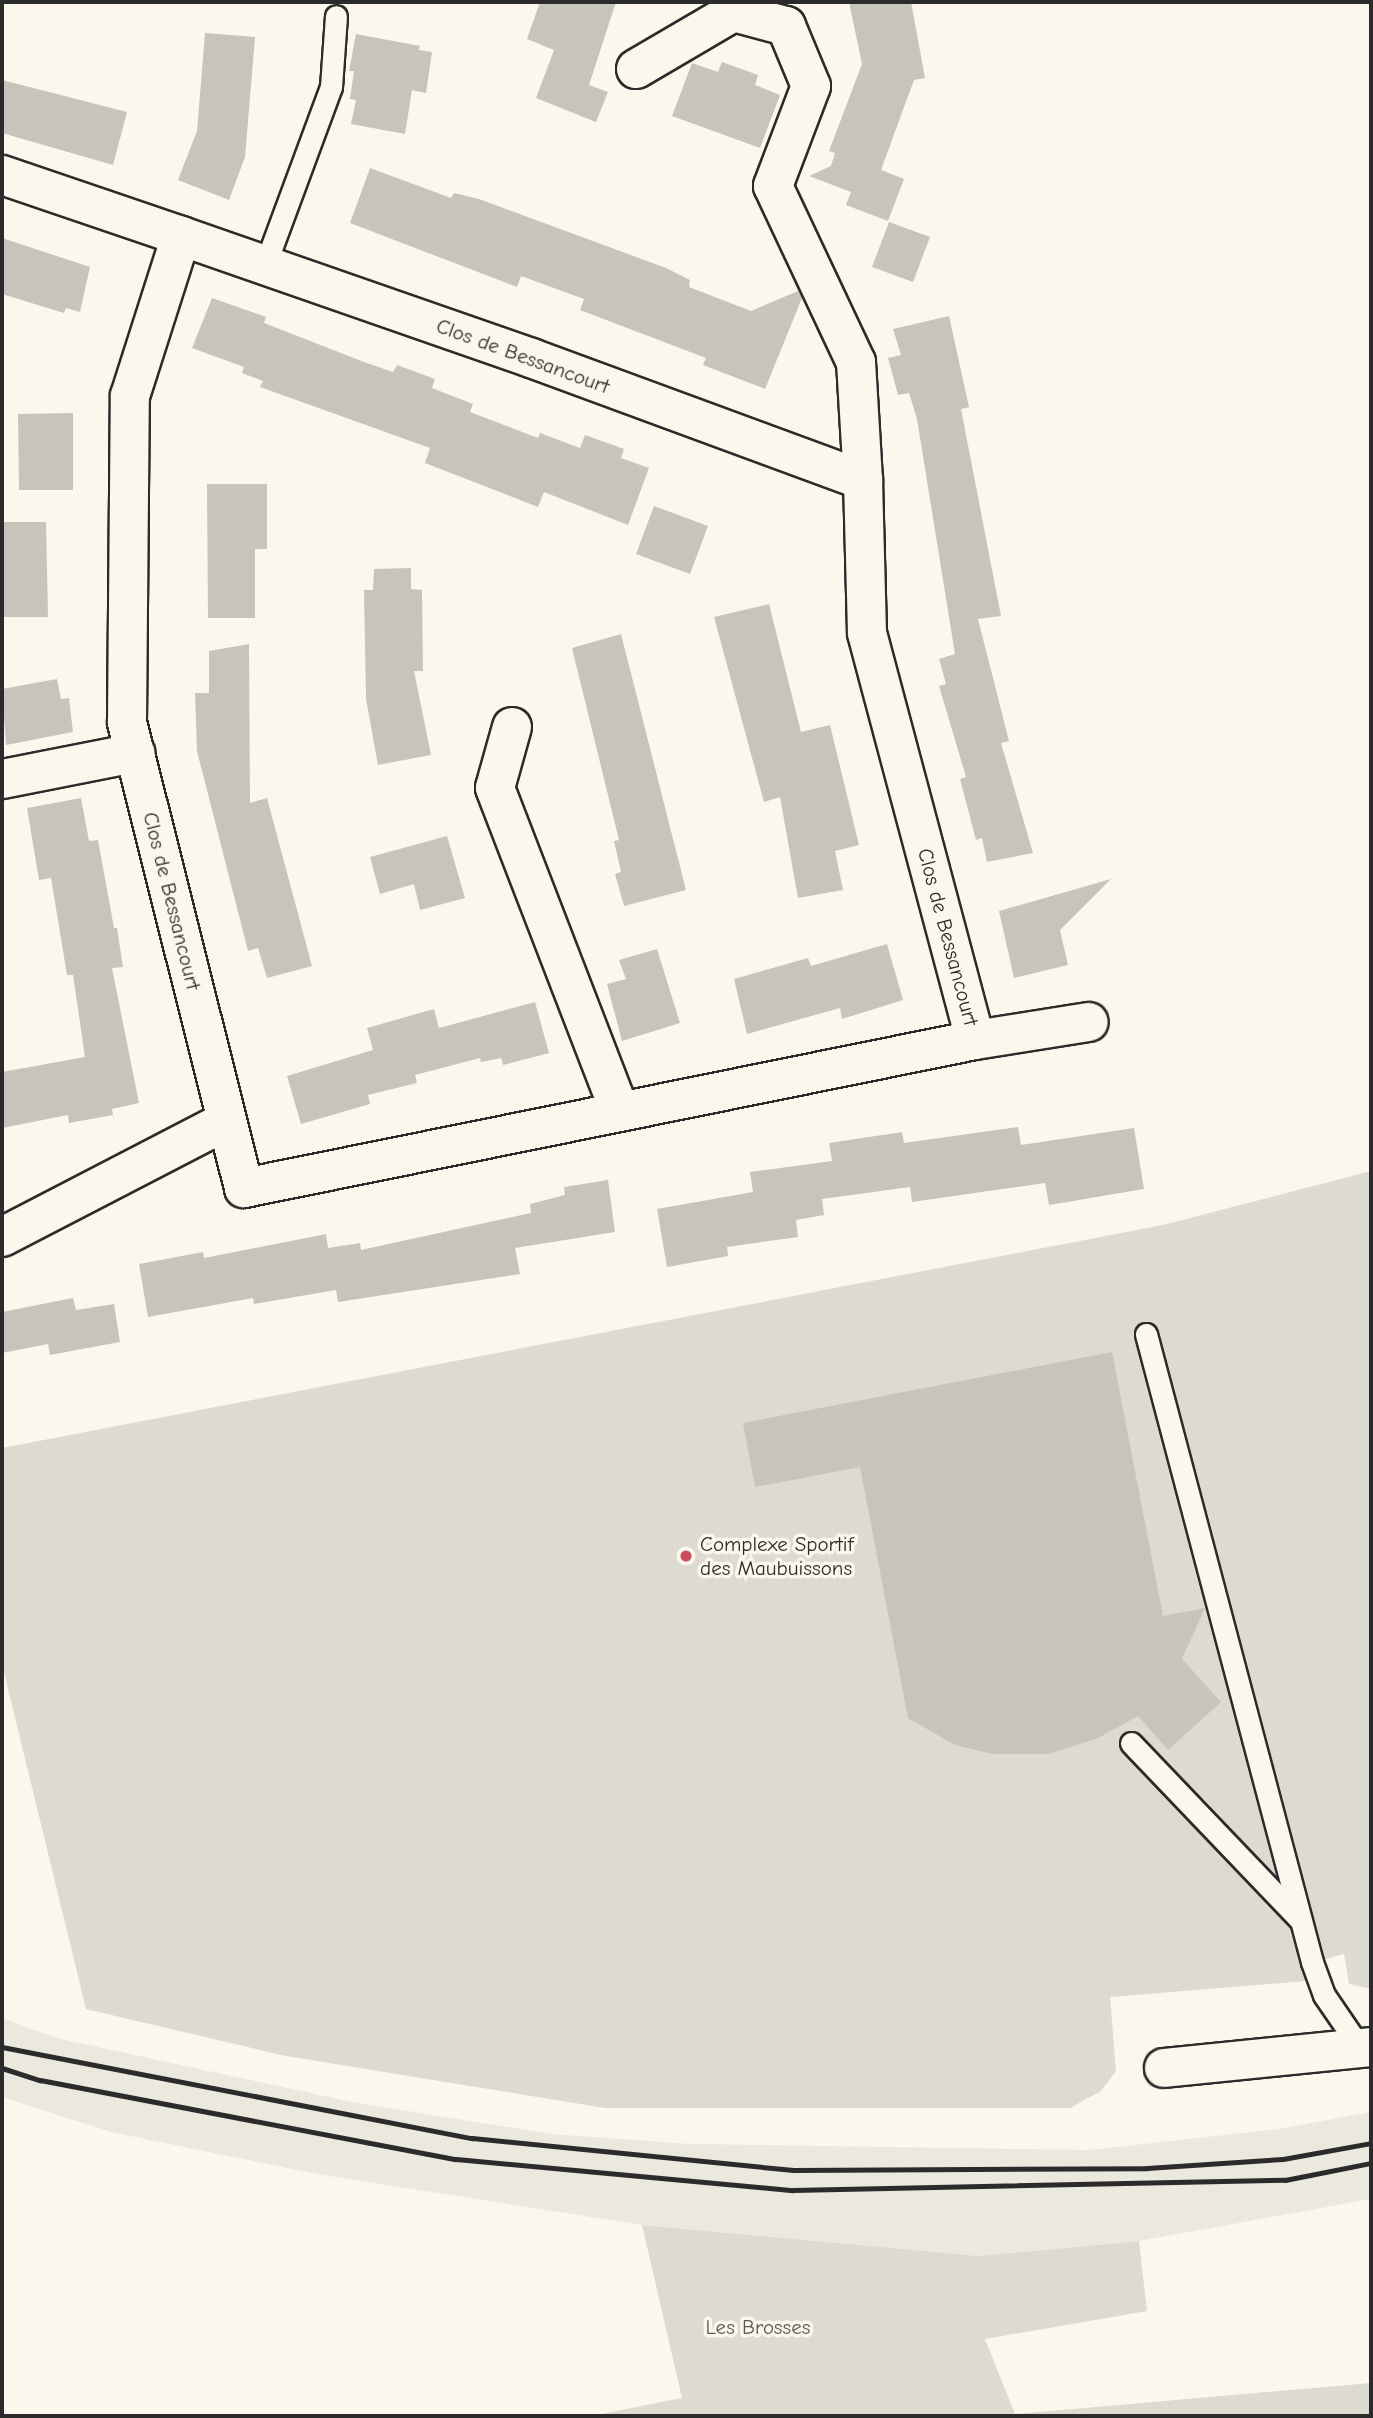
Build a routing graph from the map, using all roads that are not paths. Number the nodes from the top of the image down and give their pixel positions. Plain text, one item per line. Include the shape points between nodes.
1 (336, 16) dead end
2 (636, 69) dead end
3 (2, 175) edge
4 (181, 236) junction
5 (265, 265) junction
6 (863, 480) junction
7 (512, 727) dead end
8 (135, 753) junction
9 (2, 779) edge
10 (1089, 1022) dead end
11 (975, 1040) junction
12 (620, 1112) junction
13 (226, 1121) junction
14 (2, 1237) edge
15 (1146, 1334) dead end
16 (1131, 1743) dead end
17 (1302, 1923) junction
18 (1366, 2048) edge
19 (1164, 2068) dead end

1 - 5 lane via 331,87
2 - 6 street, Clos de Bessancourt via 733,12 786,26 811,86 773,186 856,362
3 - 4 street, Clos de Bessancourt
4 - 5 street, Clos de Bessancourt
4 - 8 street, Clos de Bessancourt via 130,396 127,722
5 - 6 street, Clos de Bessancourt
6 - 11 street, Clos de Bessancourt via 867,634
7 - 12 street via 495,788
8 - 9 street
8 - 13 street, Clos de Bessancourt
10 - 11 street
11 - 12 street, Clos de Bessancourt
12 - 13 street, Clos de Bessancourt via 244,1188
13 - 14 street
15 - 17 lane
16 - 17 lane
17 - 18 lane via 1324,1995
18 - 19 street

